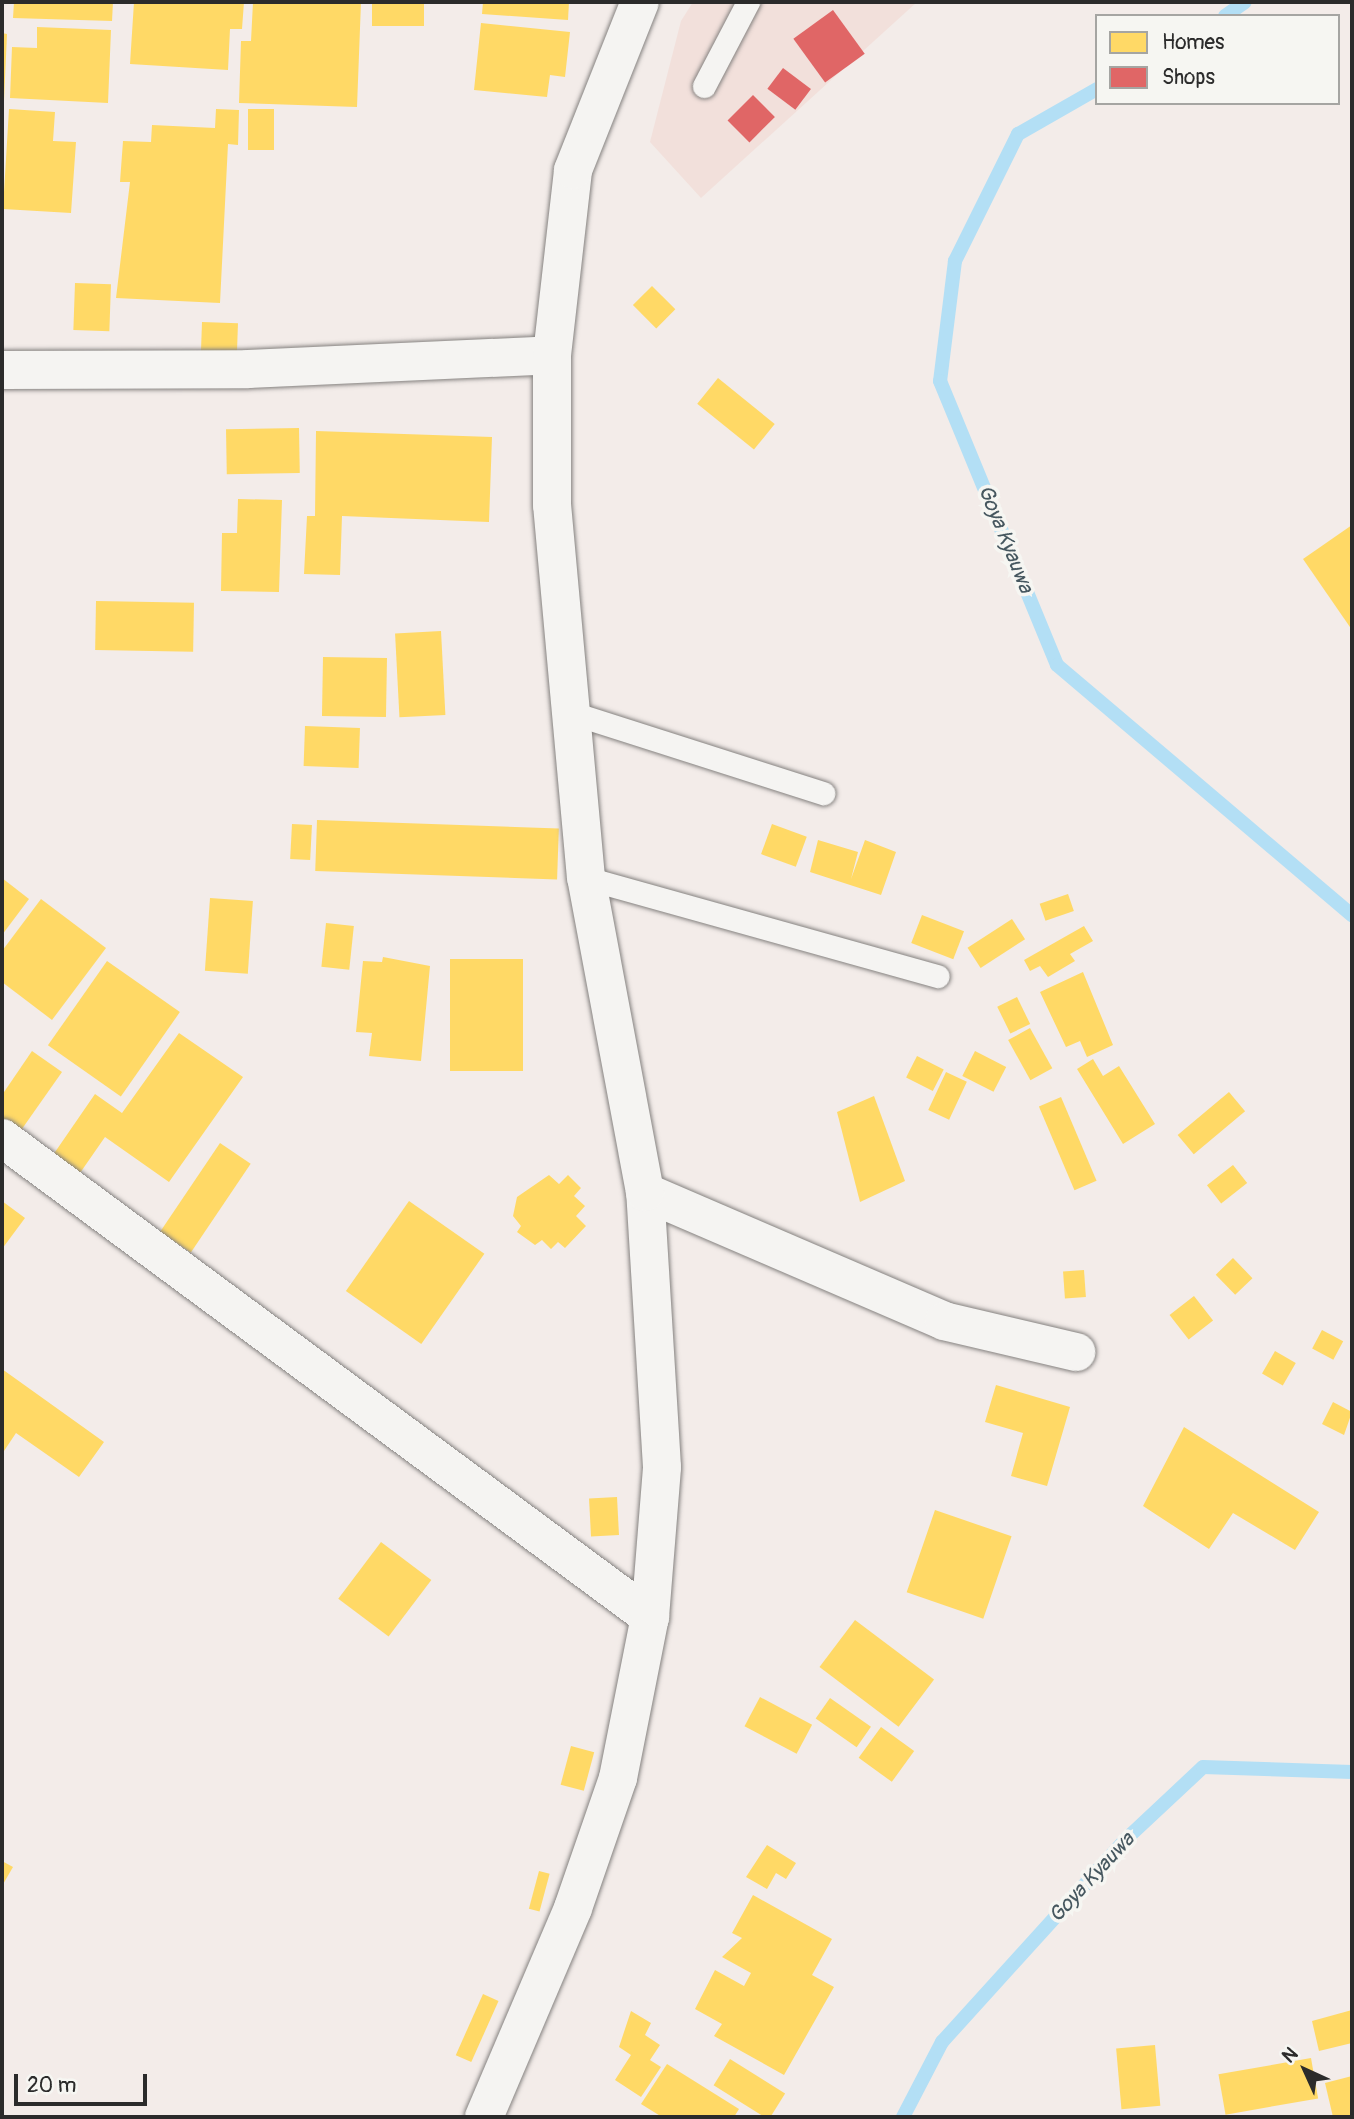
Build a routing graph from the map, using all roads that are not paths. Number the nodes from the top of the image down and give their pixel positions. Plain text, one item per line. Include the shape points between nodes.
1 (640, 2) edge
2 (748, 2) edge
3 (704, 86) dead end
4 (552, 355) junction
5 (2, 370) edge
6 (569, 712) junction
7 (822, 793) dead end
8 (586, 878) junction
9 (938, 976) dead end
10 (2, 1138) edge
11 (645, 1192) junction
12 (1076, 1352) dead end
13 (650, 1618) junction
14 (484, 2117) edge

1 - 4 street via 573,170
2 - 3 lane
4 - 5 street via 248,369
4 - 6 street via 552,505
6 - 7 lane
6 - 8 street
8 - 9 lane
8 - 11 street
10 - 13 street
11 - 12 street via 944,1321
11 - 13 street via 662,1468
13 - 14 street via 618,1778 573,1908

